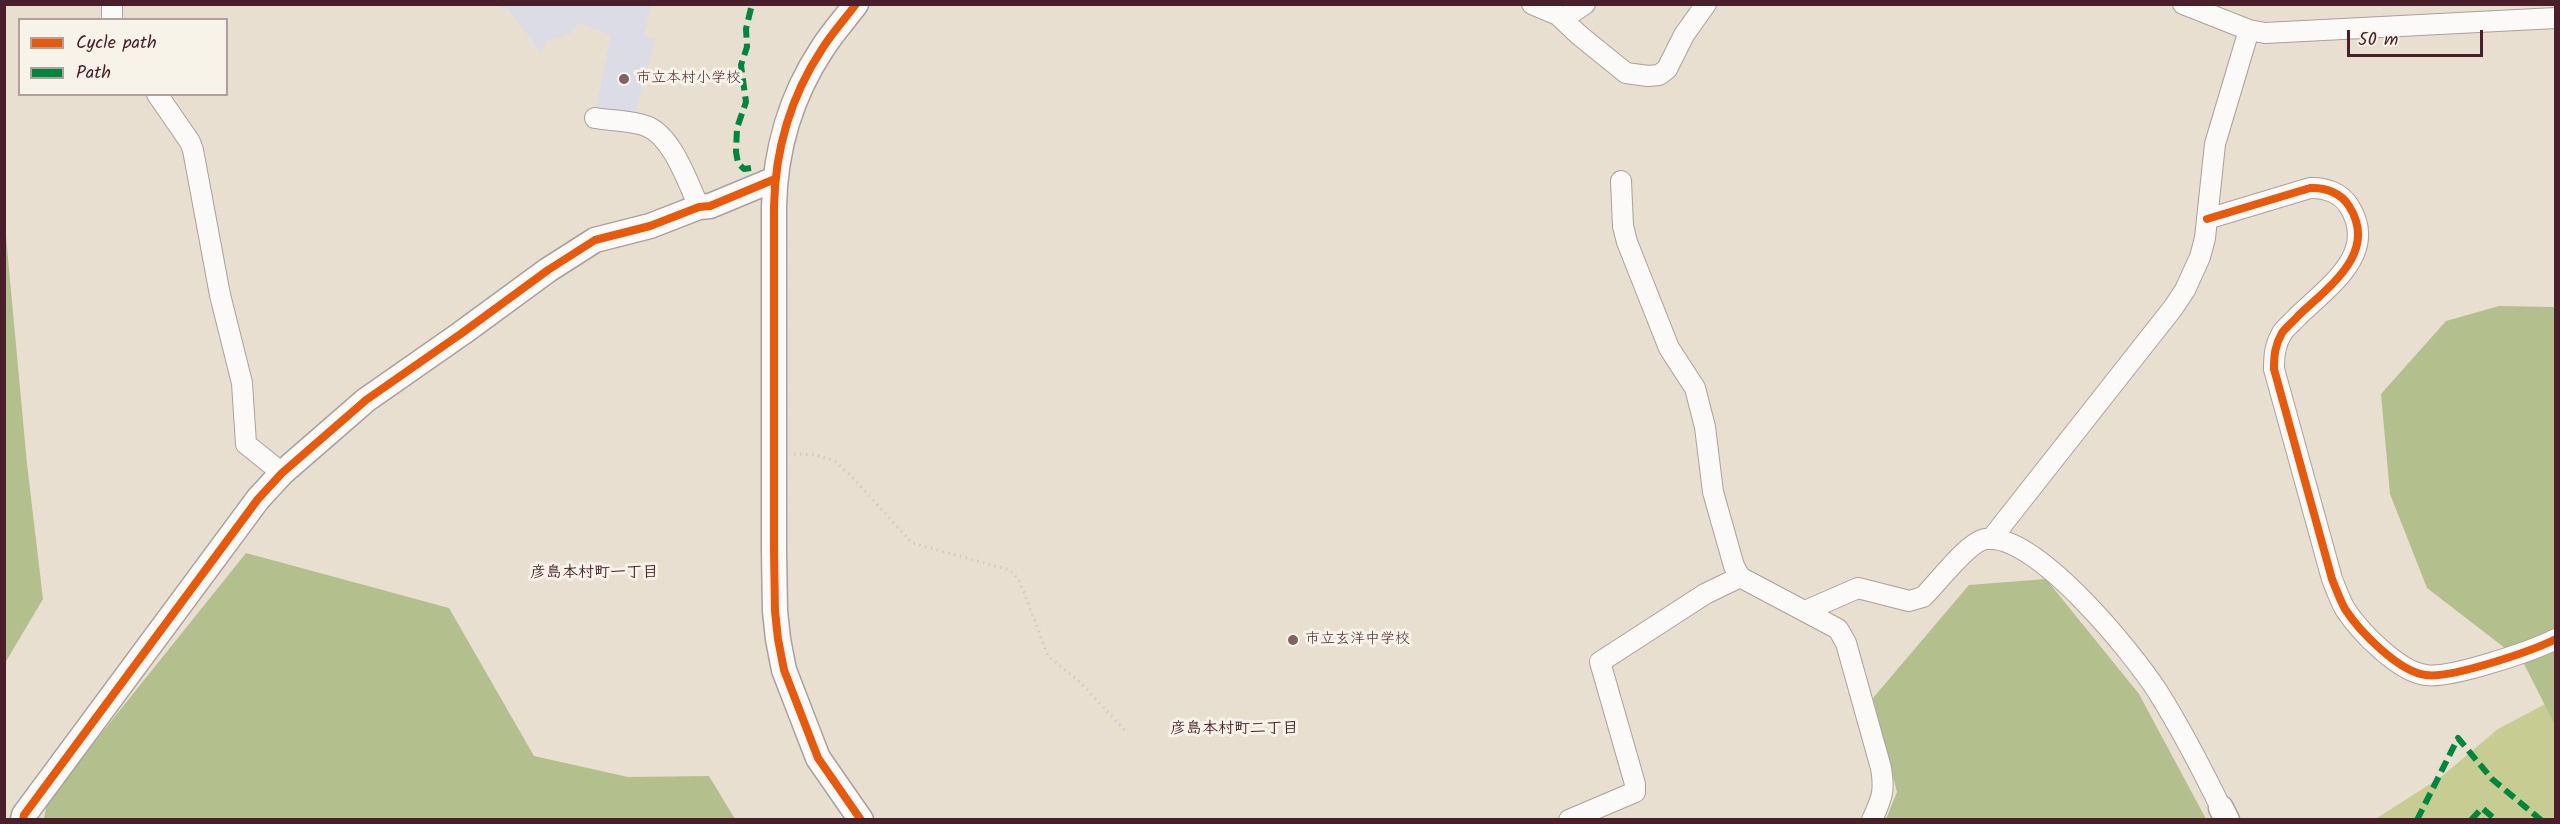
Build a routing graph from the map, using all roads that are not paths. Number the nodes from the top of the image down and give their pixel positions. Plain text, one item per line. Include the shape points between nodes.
1 (856, 4) edge
2 (1532, 4) edge
3 (1585, 4) edge
4 (1706, 4) edge
5 (2183, 4) edge
6 (2556, 18) edge
7 (1563, 19) junction
8 (2249, 30) junction
9 (158, 96) edge
10 (595, 118) dead end
11 (775, 179) junction
12 (1621, 181) dead end
13 (699, 207) junction
14 (2207, 219) junction
15 (282, 473) junction
16 (1991, 539) junction
17 (1740, 577) junction
18 (1804, 611) junction
19 (2556, 639) edge
20 (2224, 814) edge
21 (17, 815) edge
22 (861, 819) edge
23 (1569, 819) edge
24 (1872, 819) edge

1 - 11 street via 812,65 784,131
2 - 7 street
3 - 7 street
4 - 7 street via 1667,69 1659,75 1626,73
5 - 8 street
6 - 8 street via 2280,33
8 - 14 street via 2215,144
9 - 15 street via 193,150 220,295 242,383 246,444
10 - 13 street via 646,126 657,133 682,168
11 - 13 street
11 - 22 street via 775,611 784,670 818,758
12 - 17 street via 1627,242 1669,348 1695,388 1713,492
13 - 15 street via 650,226 595,240 366,400
14 - 16 street via 2200,257 2173,308
14 - 19 street via 2320,187 2339,195 2354,214 2360,240 2352,262 2283,331 2274,357 2332,579 2354,620 2388,656 2427,676 2457,672
15 - 21 street via 237,526
16 - 18 street via 1972,546 1923,597 1909,601 1858,588
16 - 20 street via 2011,542 2028,553 2086,603 2157,691
17 - 18 street
17 - 23 street via 1706,594 1600,662 1635,792
18 - 24 street via 1838,629 1846,643 1884,787

